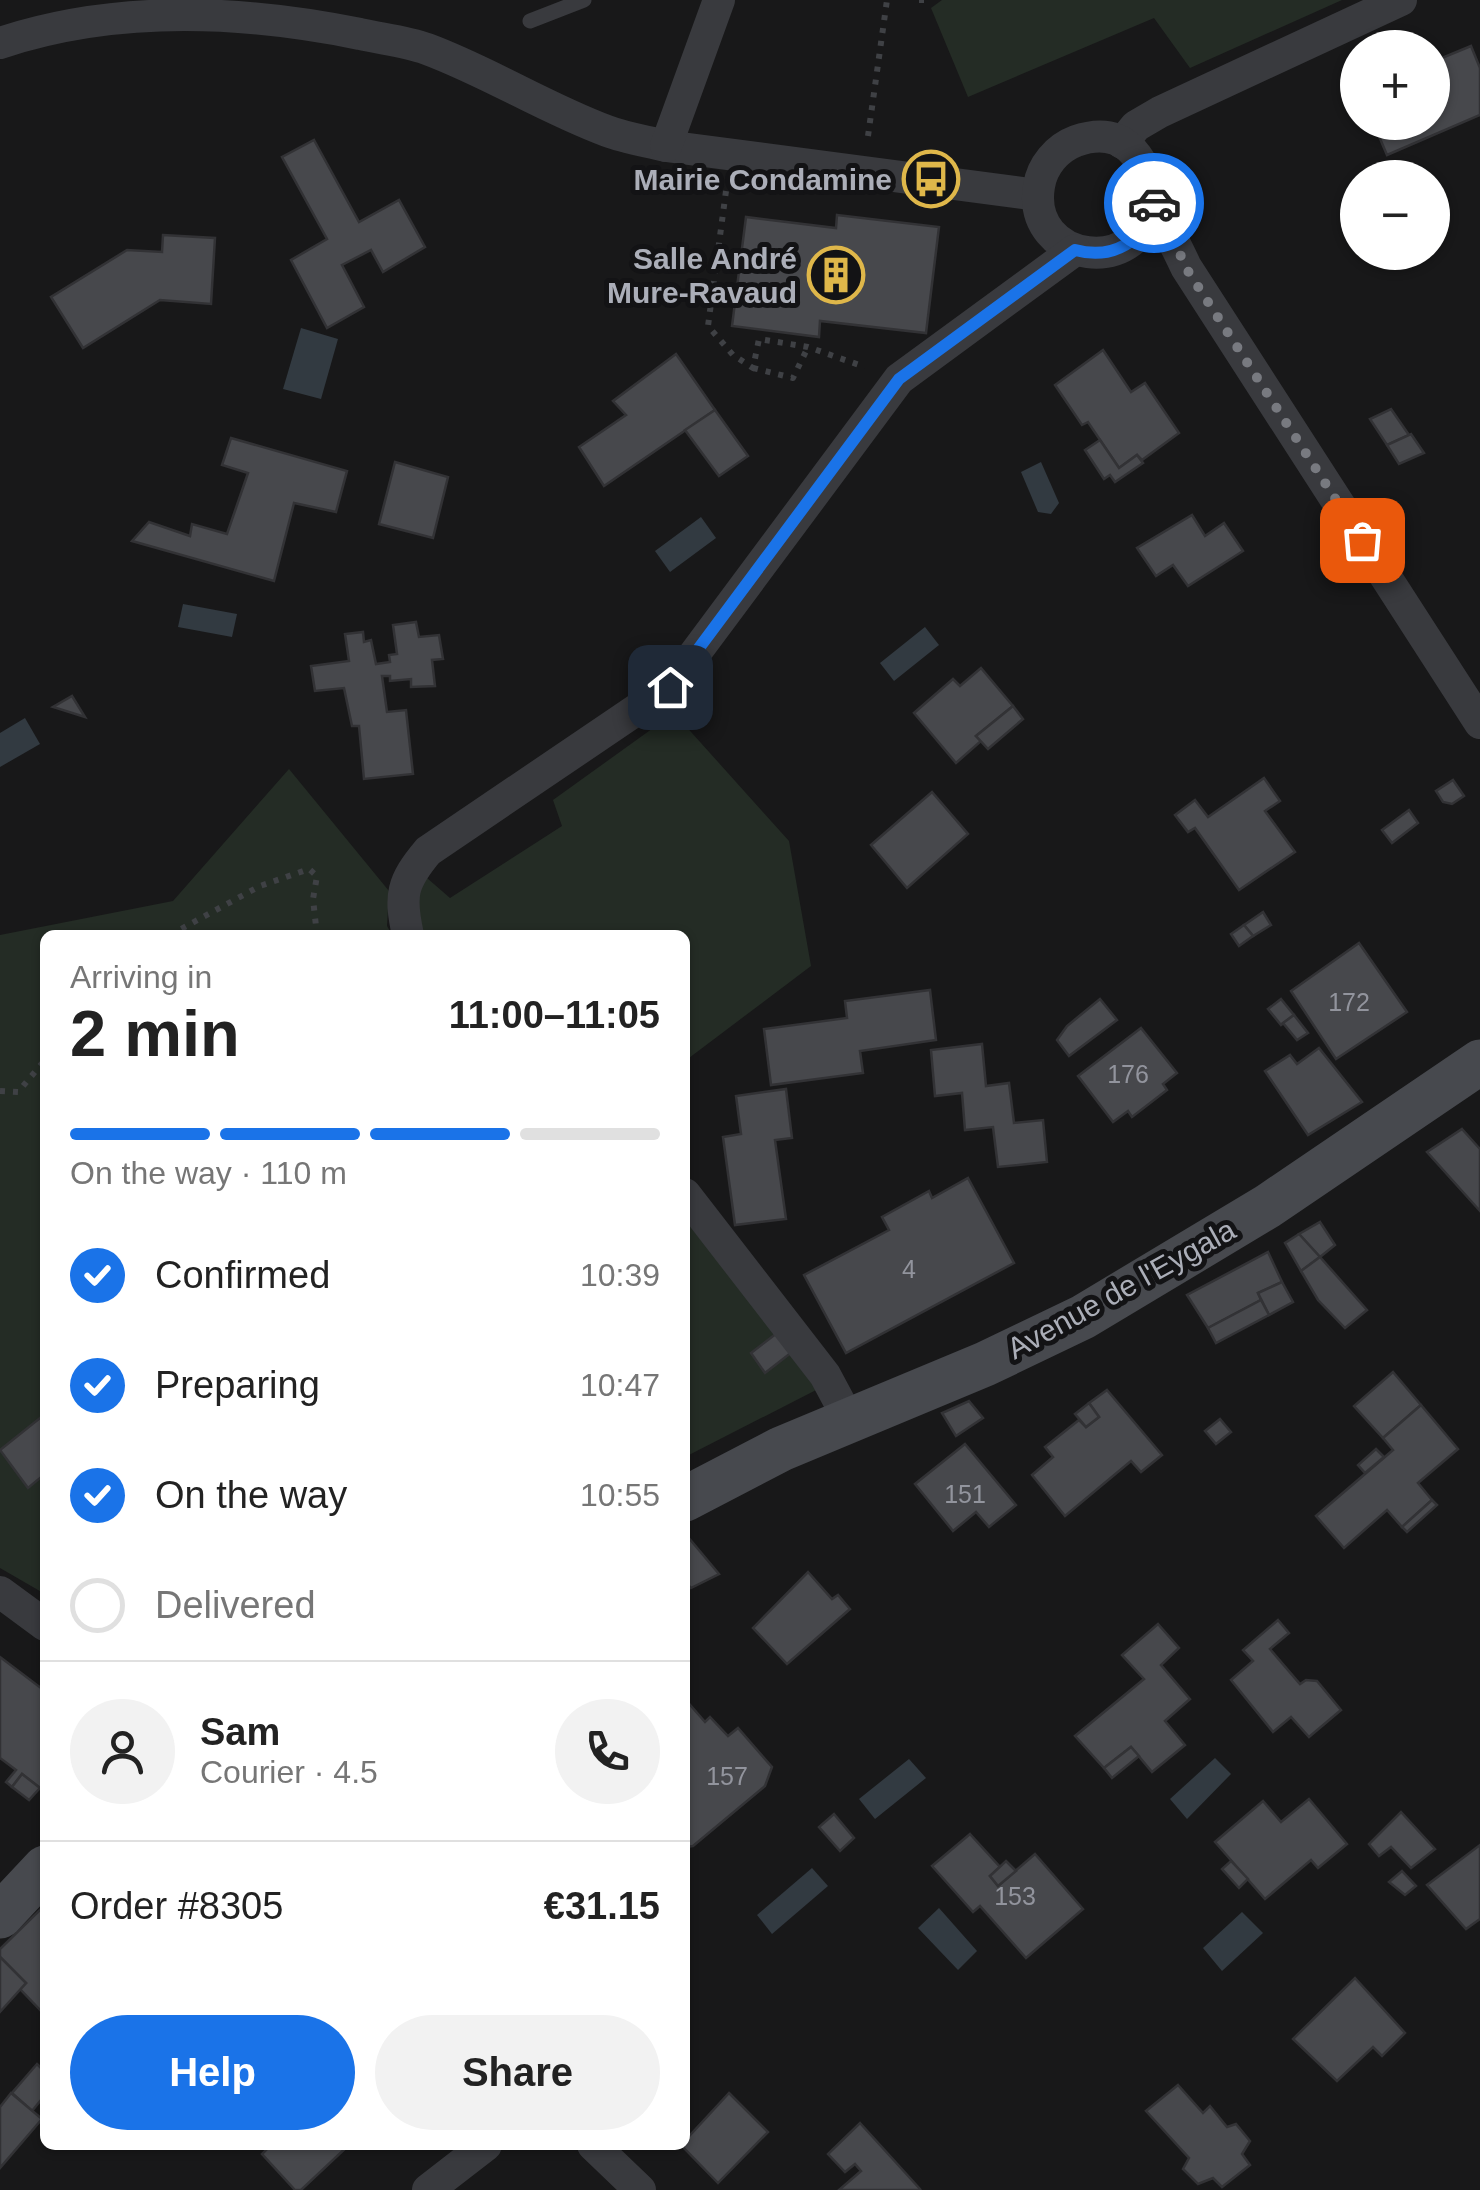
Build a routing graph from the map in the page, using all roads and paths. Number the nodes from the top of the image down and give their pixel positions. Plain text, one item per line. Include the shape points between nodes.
1 (584, 0) edge
2 (719, 0) edge
3 (887, 0) edge
4 (1401, 0) edge
5 (530, 20) dead end
6 (0, 44) edge
7 (869, 132) dead end
8 (1122, 143) junction
9 (666, 146) junction
10 (730, 156) junction
11 (1038, 195) junction
12 (1155, 196) junction
13 (1075, 250) junction
14 (1117, 250) junction
15 (1186, 268) junction
16 (808, 347) junction
17 (753, 368) junction
18 (899, 379) junction
19 (1480, 723) edge
20 (179, 930) edge
21 (317, 930) edge
22 (407, 930) edge
23 (1480, 1062) edge
24 (40, 1068) edge
25 (0, 1091) edge
26 (690, 1200) edge
27 (848, 1418) junction
28 (690, 1497) edge
29 (0, 1592) edge
30 (40, 1621) edge
31 (40, 1873) edge
32 (0, 1916) edge
33 (480, 2150) edge
34 (598, 2150) edge
35 (428, 2190) edge
36 (640, 2190) edge

1 - 5 lane
2 - 9 street
3 - 7 path
4 - 8 street via 1160,112
6 - 9 street via 38,31 178,15 338,30 422,46 608,132
8 - 11 street via 1086,138 1062,148 1045,169
8 - 12 street via 1146,165
9 - 10 street
10 - 11 street
10 - 17 path via 708,326
11 - 13 street via 1048,228
12 - 14 street via 1144,229
12 - 15 street
13 - 14 street
13 - 18 street
14 - 15 street
15 - 19 street
16 - 17 path via 793,378
16 - 17 path via 760,338
16 - 18 path
18 - 22 street via 670,687 428,851 408,876 401,905
20 - 21 path via 309,868 316,876
23 - 27 street, Avenue de l'Eygala via 1268,1206 1083,1316 985,1364
24 - 25 path via 18,1092
26 - 27 street via 825,1375
27 - 28 street, Avenue de l'Eygala
29 - 30 street
31 - 32 street
33 - 35 street
34 - 36 street

